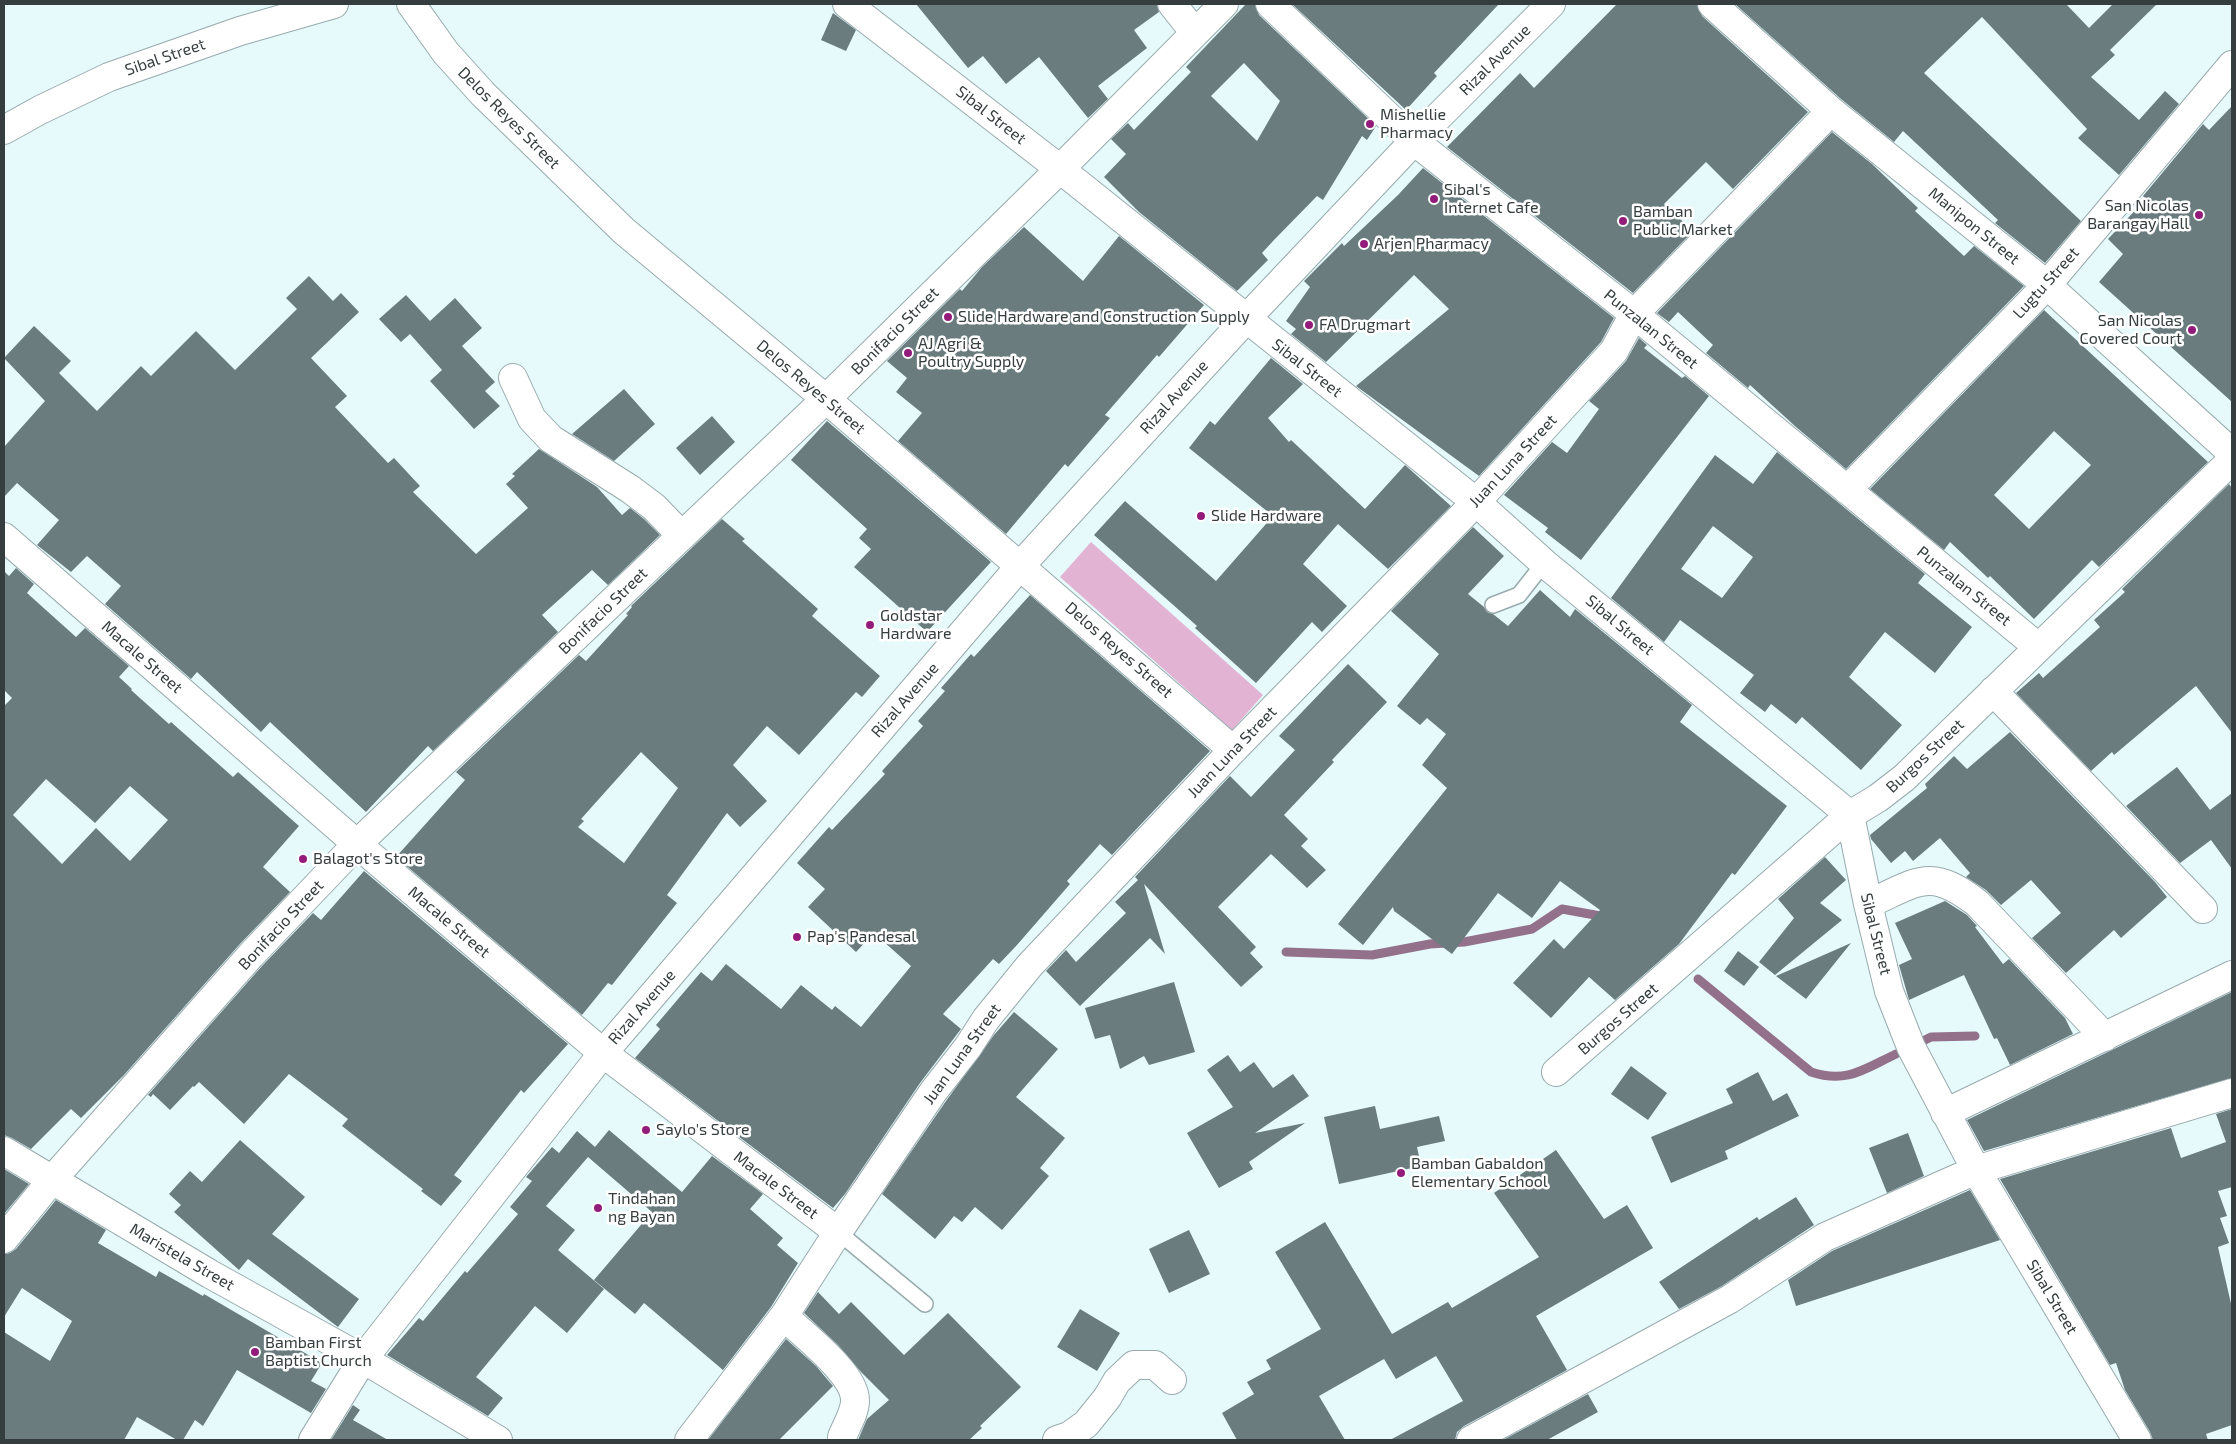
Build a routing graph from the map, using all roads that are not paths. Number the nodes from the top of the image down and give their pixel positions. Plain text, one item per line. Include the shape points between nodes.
1 (334, 4) edge
2 (411, 4) edge
3 (847, 4) edge
4 (1172, 4) edge
5 (1224, 4) edge
6 (1270, 4) edge
7 (1551, 4) edge
8 (1712, 4) edge
9 (1195, 33) junction
10 (2232, 65) edge
11 (1831, 111) junction
12 (4, 130) edge
13 (1414, 141) junction
14 (1060, 169) junction
15 (2048, 284) junction
16 (1634, 314) junction
17 (1246, 319) junction
18 (513, 378) dead end
19 (826, 399) junction
20 (2232, 453) edge
21 (2232, 460) edge
22 (1847, 490) junction
23 (1476, 502) junction
24 (682, 536) junction
25 (4, 537) edge
26 (1544, 562) junction
27 (1020, 566) junction
28 (1492, 605) dead end
29 (2038, 648) junction
30 (1993, 691) junction
31 (1233, 750) junction
32 (1850, 815) junction
33 (357, 844) junction
34 (1868, 904) junction
35 (2203, 909) dead end
36 (2232, 975) edge
37 (2105, 1037) junction
38 (602, 1053) junction
39 (1556, 1072) dead end
40 (2232, 1092) edge
41 (1945, 1113) junction
42 (4, 1151) edge
43 (1976, 1170) junction
44 (51, 1181) junction
45 (838, 1232) junction
46 (4, 1239) edge
47 (926, 1304) dead end
48 (784, 1316) junction
49 (363, 1359) junction
50 (1172, 1380) dead end
51 (842, 1437) dead end
52 (313, 1440) edge
53 (498, 1440) edge
54 (689, 1440) edge
55 (1057, 1440) edge
56 (1471, 1440) edge
57 (2137, 1440) edge

1 - 12 street, Sibal Street via 240,31 109,77
2 - 19 street, Delos Reyes Street via 446,54 483,94 624,231
3 - 14 street, Sibal Street
4 - 9 street
5 - 9 street, Bonifacio Street
6 - 13 street, Punzalan Street
7 - 13 street, Rizal Avenue
8 - 11 street, Manipon Street
9 - 14 street, Bonifacio Street
10 - 15 street, Lugtu Street
11 - 15 street, Manipon Street
11 - 16 street, Juan Luna Street
13 - 16 street, Punzalan Street
13 - 17 street, Rizal Avenue
14 - 17 street, Sibal Street
14 - 19 street, Bonifacio Street
15 - 20 street, Manipon Street
15 - 22 street, Lugtu Street
16 - 22 street, Punzalan Street
16 - 23 street, Juan Luna Street via 1614,351
17 - 23 street, Sibal Street
17 - 27 street, Rizal Avenue
18 - 24 street via 532,419 551,439 630,488
19 - 24 street, Bonifacio Street
19 - 27 street, Delos Reyes Street
21 - 29 street, Burgos Street
22 - 29 street, Punzalan Street
23 - 26 street, Sibal Street
23 - 31 street, Juan Luna Street
24 - 33 street, Bonifacio Street
25 - 33 street, Macale Street
26 - 28 lane via 1519,595
26 - 32 street, Sibal Street
27 - 31 street, Delos Reyes Street
27 - 38 street, Rizal Avenue
29 - 30 street, Burgos Street
30 - 32 street, Burgos Street via 1904,778
30 - 35 street
31 - 45 street, Juan Luna Street via 1024,973 986,1019
32 - 34 street, Sibal Street
32 - 39 street, Burgos Street
33 - 38 street, Macale Street
33 - 44 street, Bonifacio Street via 251,954
34 - 37 street via 1919,882 1932,880 1958,889 1977,903
34 - 41 street, Sibal Street via 1890,991 1912,1047
36 - 37 street
37 - 41 street
38 - 45 street, Macale Street
38 - 49 street, Rizal Avenue
40 - 43 street
41 - 43 street, Sibal Street
42 - 44 street, Maristela Street
43 - 56 street via 1825,1238 1730,1299
43 - 57 street, Sibal Street
44 - 46 street, Bonifacio Street
44 - 49 street, Maristela Street
45 - 47 lane
45 - 48 street, Juan Luna Street
48 - 51 street via 845,1374 856,1403
48 - 54 street, Juan Luna Street
49 - 52 street, Rizal Avenue
49 - 53 street
50 - 55 street via 1155,1365 1134,1365 1117,1381 1086,1424

